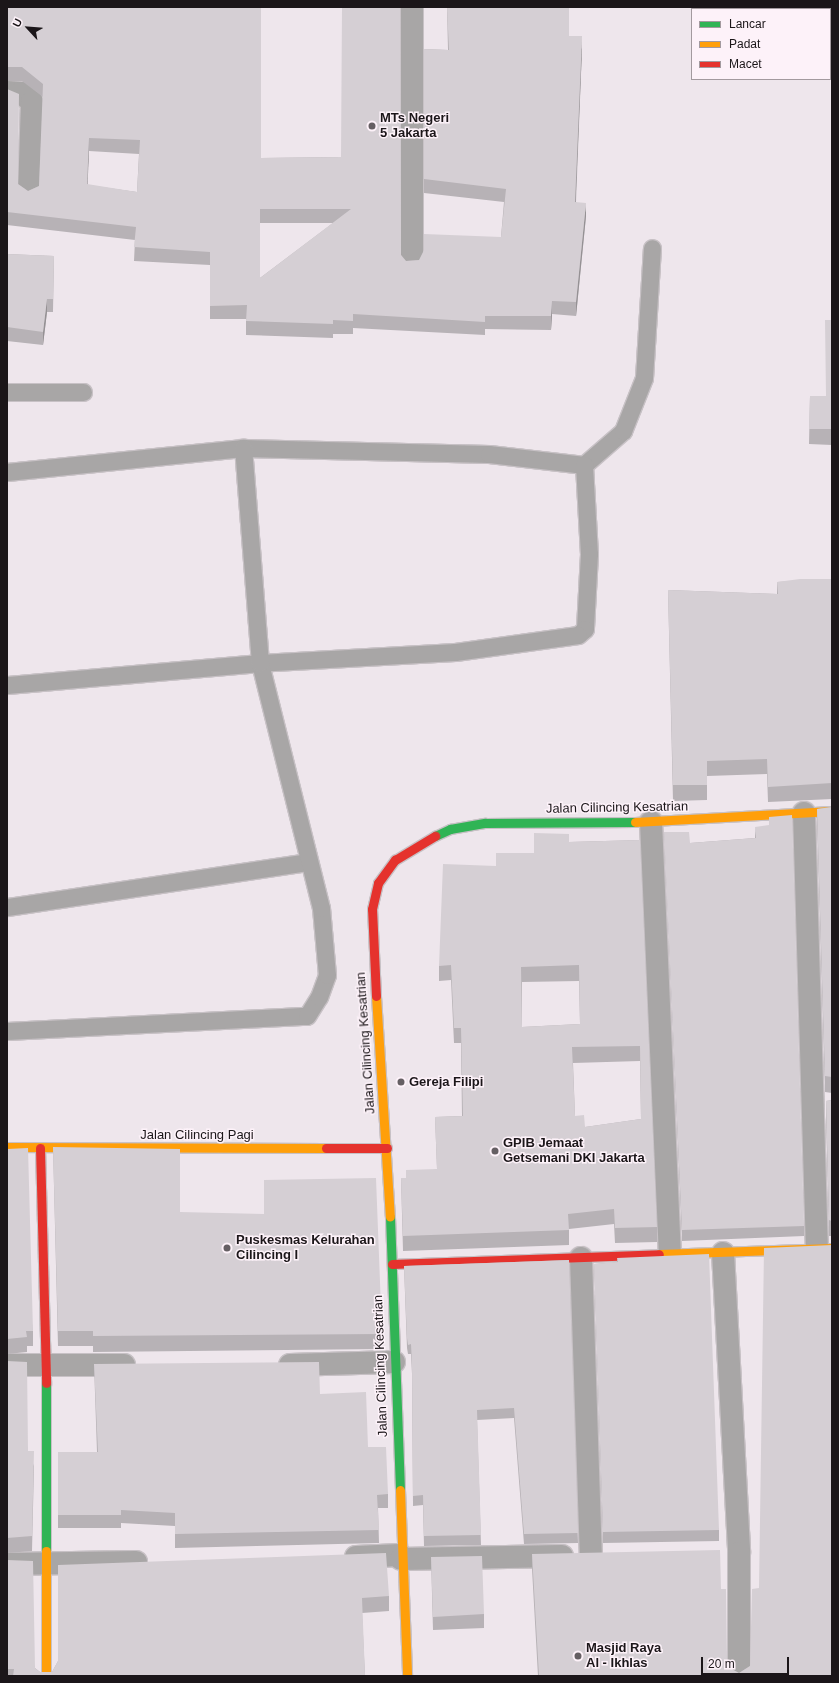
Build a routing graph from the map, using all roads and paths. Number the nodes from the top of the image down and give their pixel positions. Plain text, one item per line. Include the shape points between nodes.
1 (412, 7) edge
2 (7, 92) edge
3 (29, 192) edge
4 (652, 248) dead end
5 (412, 262) edge
6 (7, 392) edge
7 (83, 392) dead end
8 (243, 448) junction
9 (584, 465) junction
10 (7, 472) edge
11 (260, 663) junction
12 (7, 685) edge
13 (832, 811) edge
14 (804, 813) junction
15 (651, 822) junction
16 (310, 862) junction
17 (7, 907) edge
18 (7, 1031) edge
19 (821, 1104) edge
20 (7, 1147) edge
21 (40, 1148) junction
22 (387, 1148) junction
23 (825, 1248) edge
24 (723, 1253) junction
25 (670, 1255) junction
26 (581, 1258) junction
27 (392, 1264) junction
28 (394, 1362) junction
29 (7, 1365) edge
30 (46, 1365) junction
31 (149, 1365) edge
32 (268, 1365) edge
33 (739, 1553) junction
34 (716, 1554) edge
35 (614, 1555) edge
36 (591, 1556) junction
37 (400, 1557) junction
38 (337, 1558) edge
39 (156, 1562) edge
40 (7, 1564) edge
41 (46, 1564) junction
42 (46, 1676) edge
43 (407, 1676) edge
44 (739, 1676) edge

1 - 5 street
2 - 3 street via 21,93 32,102
4 - 9 lane via 644,378 623,431
6 - 7 lane
8 - 9 lane via 489,454
8 - 10 lane
8 - 11 lane
9 - 11 lane via 589,554 582,633 456,652
11 - 12 lane
11 - 16 lane
13 - 14 street, Jalan Cilincing Kesatrian
14 - 15 street, Jalan Cilincing Kesatrian
14 - 19 street
15 - 22 street, Jalan Cilincing Kesatrian via 485,823 450,829 421,842 395,860 378,883 372,909
15 - 25 street
16 - 17 lane
16 - 18 lane via 321,908 327,975 307,1016
19 - 23 street
20 - 21 street, Jalan Cilincing Pagi
21 - 22 street, Jalan Cilincing Pagi
21 - 30 street
22 - 27 street, Jalan Cilincing Kesatrian
23 - 24 street
24 - 25 street
24 - 33 street
25 - 26 street
26 - 27 street
26 - 36 street
27 - 28 street, Jalan Cilincing Kesatrian
28 - 32 street
28 - 37 street, Jalan Cilincing Kesatrian
29 - 30 street
30 - 31 street
30 - 41 street
33 - 34 street
33 - 44 street
35 - 36 street
36 - 37 street
37 - 38 street
37 - 43 street, Jalan Cilincing Kesatrian
39 - 41 street
40 - 41 street
41 - 42 street

